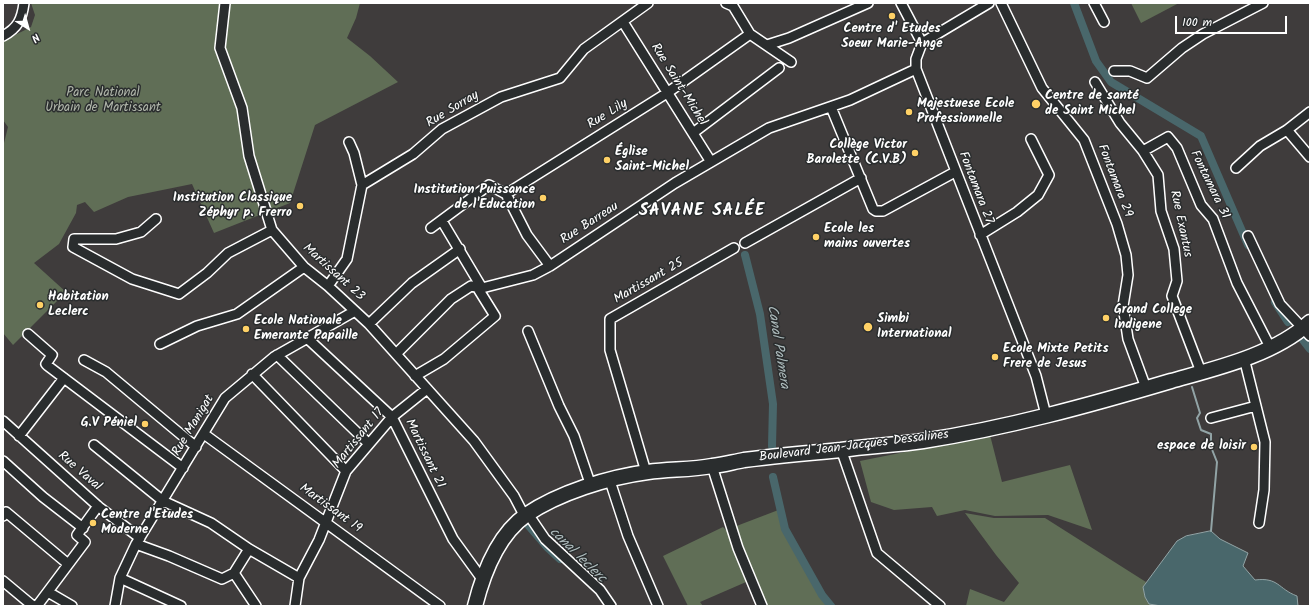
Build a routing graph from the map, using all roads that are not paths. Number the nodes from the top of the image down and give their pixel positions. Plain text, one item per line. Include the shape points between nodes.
1 (24, 3) edge
2 (225, 3) edge
3 (648, 3) edge
4 (726, 3) edge
5 (868, 3) edge
6 (901, 3) edge
7 (1001, 3) edge
8 (1094, 3) edge
9 (1263, 3) edge
10 (985, 4) edge
11 (623, 22) junction
12 (1104, 22) dead end
13 (750, 34) junction
14 (3, 36) edge
15 (922, 43) junction
16 (767, 45) junction
17 (791, 62) dead end
18 (779, 68) dead end
19 (916, 69) junction
20 (1114, 71) dead end
21 (1095, 82) dead end
22 (668, 93) junction
23 (831, 107) junction
24 (1310, 112) edge
25 (1287, 130) junction
26 (693, 133) junction
27 (1031, 139) dead end
28 (349, 142) dead end
29 (1143, 151) junction
30 (1310, 157) edge
31 (711, 162) junction
32 (1236, 168) dead end
33 (955, 172) junction
34 (861, 178) junction
35 (362, 185) junction
36 (506, 194) junction
37 (156, 219) dead end
38 (442, 221) junction
39 (431, 228) dead end
40 (272, 230) junction
41 (980, 235) junction
42 (1248, 236) dead end
43 (745, 243) dead end
44 (734, 248) dead end
45 (460, 249) junction
46 (550, 266) junction
47 (304, 267) junction
48 (328, 286) junction
49 (479, 287) junction
50 (355, 311) junction
51 (369, 324) junction
52 (1308, 329) edge
53 (528, 331) dead end
54 (28, 334) dead end
55 (307, 338) junction
56 (160, 344) dead end
57 (1270, 347) junction
58 (396, 354) junction
59 (277, 355) junction
60 (1244, 358) junction
61 (84, 360) dead end
62 (1201, 372) junction
63 (252, 374) junction
64 (415, 376) junction
65 (64, 378) junction
66 (1146, 388) junction
67 (427, 389) junction
68 (1256, 406) junction
69 (1046, 414) junction
70 (392, 417) junction
71 (1211, 418) dead end
72 (3, 421) edge
73 (204, 434) junction
74 (19, 436) junction
75 (369, 444) junction
76 (94, 445) dead end
77 (196, 447) junction
78 (841, 450) junction
79 (3, 461) edge
80 (712, 466) junction
81 (183, 468) junction
82 (346, 471) junction
83 (646, 472) junction
84 (610, 481) junction
85 (591, 486) junction
86 (163, 501) junction
87 (98, 506) junction
88 (526, 515) junction
89 (3, 516) edge
90 (326, 522) junction
91 (1259, 523) dead end
92 (83, 528) junction
93 (138, 541) junction
94 (249, 549) junction
95 (68, 564) junction
96 (234, 573) junction
97 (120, 578) junction
98 (299, 578) junction
99 (482, 579) junction
100 (3, 581) edge
101 (48, 592) junction
102 (33, 606) edge
103 (37, 606) edge
104 (72, 606) edge
105 (115, 606) edge
106 (181, 606) edge
107 (256, 606) edge
108 (295, 606) edge
109 (440, 606) edge
110 (475, 606) edge
111 (611, 606) edge
112 (658, 606) edge
113 (762, 606) edge
114 (940, 606) edge

1 - 14 street via 19,24
2 - 40 street, Martissant 23 via 220,48 242,108 249,156
3 - 11 street, Rue Sorray
4 - 13 street via 733,6
5 - 16 street
6 - 15 street
7 - 66 street, Fontamara 29 via 1042,88 1084,140 1117,224 1126,255 1128,275 1123,306 1128,339
8 - 12 street
9 - 20 street via 1203,34 1147,78 1130,71
10 - 15 street
11 - 22 street, Rue Saint-Michel
11 - 35 street, Rue Sorray via 584,49 560,78 501,97 442,129 412,154
13 - 16 street
13 - 22 street, Rue Lily
15 - 19 street via 916,59
16 - 17 street
18 - 26 street
19 - 23 street, Rue Barreau
19 - 33 street, Fontamara 27
21 - 29 street via 1120,123
22 - 26 street, Rue Saint-Michel
22 - 36 street, Rue Lily
23 - 31 street, Rue Barreau via 769,128
23 - 34 street
24 - 25 street
25 - 30 street
25 - 32 street via 1260,146
26 - 31 street, Rue Saint-Michel
27 - 41 street via 1049,175 1038,195 1017,212
28 - 35 street
29 - 57 street, Fontamara 31 via 1168,137 1177,148 1201,205 1212,219 1237,283
29 - 62 street, Rue Exantus via 1158,175 1162,211 1174,249 1177,281 1172,296
31 - 46 street, Rue Barreau
33 - 34 street via 879,212 874,209
33 - 41 street, Fontamara 27
34 - 43 street
35 - 48 street via 347,260
36 - 38 street via 489,185
36 - 46 street via 526,235
37 - 40 street via 141,232 111,239 74,239 73,247 132,279 179,294 228,253
38 - 39 street
38 - 45 street
40 - 47 street, Martissant 23
41 - 69 street, Fontamara 27 via 1036,376
42 - 52 street via 1280,304
44 - 83 street, Martissant 25 via 610,319 610,350
45 - 49 street
45 - 51 street via 412,283
46 - 49 street, Rue Barreau via 533,276
47 - 48 street, Martissant 23
47 - 56 street via 237,314 197,326
48 - 50 street, Martissant 23
49 - 58 street, Rue Barreau via 471,286 451,299
49 - 64 street via 495,316 444,359
50 - 51 street, Martissant 23
50 - 55 street, Rue Manigat
51 - 58 street, Martissant 23
52 - 57 main road, Boulevard Jean-Jacques Dessalines
53 - 85 street via 574,436
54 - 65 street via 52,355 46,364
55 - 59 street, Rue Manigat
55 - 70 street, Martissant 21
57 - 60 main road, Boulevard Jean-Jacques Dessalines
58 - 64 street, Martissant 23
59 - 63 street, Rue Manigat
59 - 75 street
60 - 62 main road, Boulevard Jean-Jacques Dessalines
60 - 68 street
61 - 77 street via 106,372
62 - 66 main road, Boulevard Jean-Jacques Dessalines
63 - 73 street, Rue Manigat via 225,398
63 - 82 street
64 - 67 street, Martissant 23
65 - 74 street
65 - 81 street
66 - 69 main road, Boulevard Jean-Jacques Dessalines
67 - 70 street, Martissant 17
67 - 88 street, Martissant 23 via 474,441
68 - 71 street
68 - 91 street via 1265,442 1264,490
69 - 78 main road, Boulevard Jean-Jacques Dessalines via 923,441
70 - 75 street, Martissant 17
70 - 99 street, Martissant 21 via 453,539
72 - 74 street, Rue Vaval
73 - 77 street, Rue Manigat
73 - 90 street, Martissant 19
74 - 87 street, Rue Vaval
75 - 82 street, Martissant 17
76 - 86 street
77 - 81 street, Rue Manigat
78 - 80 main road, Boulevard Jean-Jacques Dessalines via 743,460
78 - 114 street via 877,553
79 - 92 street
80 - 83 main road, Boulevard Jean-Jacques Dessalines
80 - 113 street via 738,548
81 - 86 street, Rue Manigat
82 - 90 street, Martissant 17
83 - 84 main road, Boulevard Jean-Jacques Dessalines
84 - 85 main road, Boulevard Jean-Jacques Dessalines
84 - 112 street via 628,536
85 - 88 main road, Boulevard Jean-Jacques Dessalines via 558,498
86 - 93 street, Rue Manigat
86 - 94 street via 211,523
87 - 92 street
87 - 93 street, Rue Vaval
88 - 99 main road, Boulevard Jean-Jacques Dessalines via 506,536
88 - 111 street, Martissant 23 via 545,539 600,590
89 - 95 street via 6,512
90 - 98 street, Martissant 17
90 - 109 street, Martissant 19
92 - 95 street via 77,535 85,542
93 - 96 street, Rue Vaval via 222,579
93 - 97 street, Rue Manigat
94 - 96 street
94 - 98 street
95 - 101 street
96 - 107 street
97 - 105 street, Rue Manigat
97 - 106 street
98 - 108 street, Martissant 17
99 - 110 main road, Boulevard Jean-Jacques Dessalines
100 - 102 street
101 - 103 street
101 - 104 street

